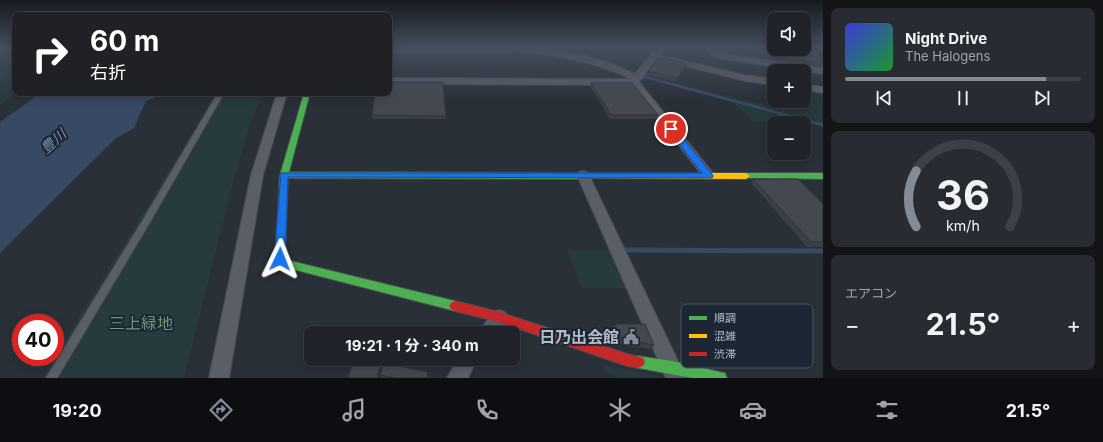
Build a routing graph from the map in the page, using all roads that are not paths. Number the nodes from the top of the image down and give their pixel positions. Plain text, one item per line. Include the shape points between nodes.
1 (607, 65) edge
2 (648, 65) edge
3 (691, 65) edge
4 (781, 65) edge
5 (823, 71) edge
6 (635, 80) junction
7 (392, 81) edge
8 (767, 81) edge
9 (811, 88) edge
10 (823, 90) edge
11 (218, 96) edge
12 (281, 96) edge
13 (306, 96) edge
14 (284, 174) junction
15 (583, 175) junction
16 (708, 176) junction
17 (823, 176) edge
18 (499, 317) junction
19 (492, 326) edge
20 (464, 366) edge
21 (674, 372) edge
22 (51, 378) edge
23 (220, 378) edge
24 (457, 378) edge
25 (720, 378) edge

1 - 6 street via 619,68
2 - 6 street
3 - 8 street
4 - 5 street
6 - 7 street
6 - 16 street
9 - 10 street
11 - 22 lane via 146,222
12 - 23 street via 257,175
13 - 14 street
14 - 15 street
14 - 18 street via 279,255 284,263
15 - 16 street
15 - 21 street
16 - 17 street
18 - 19 street
18 - 21 street via 627,360
20 - 24 street
21 - 25 street

